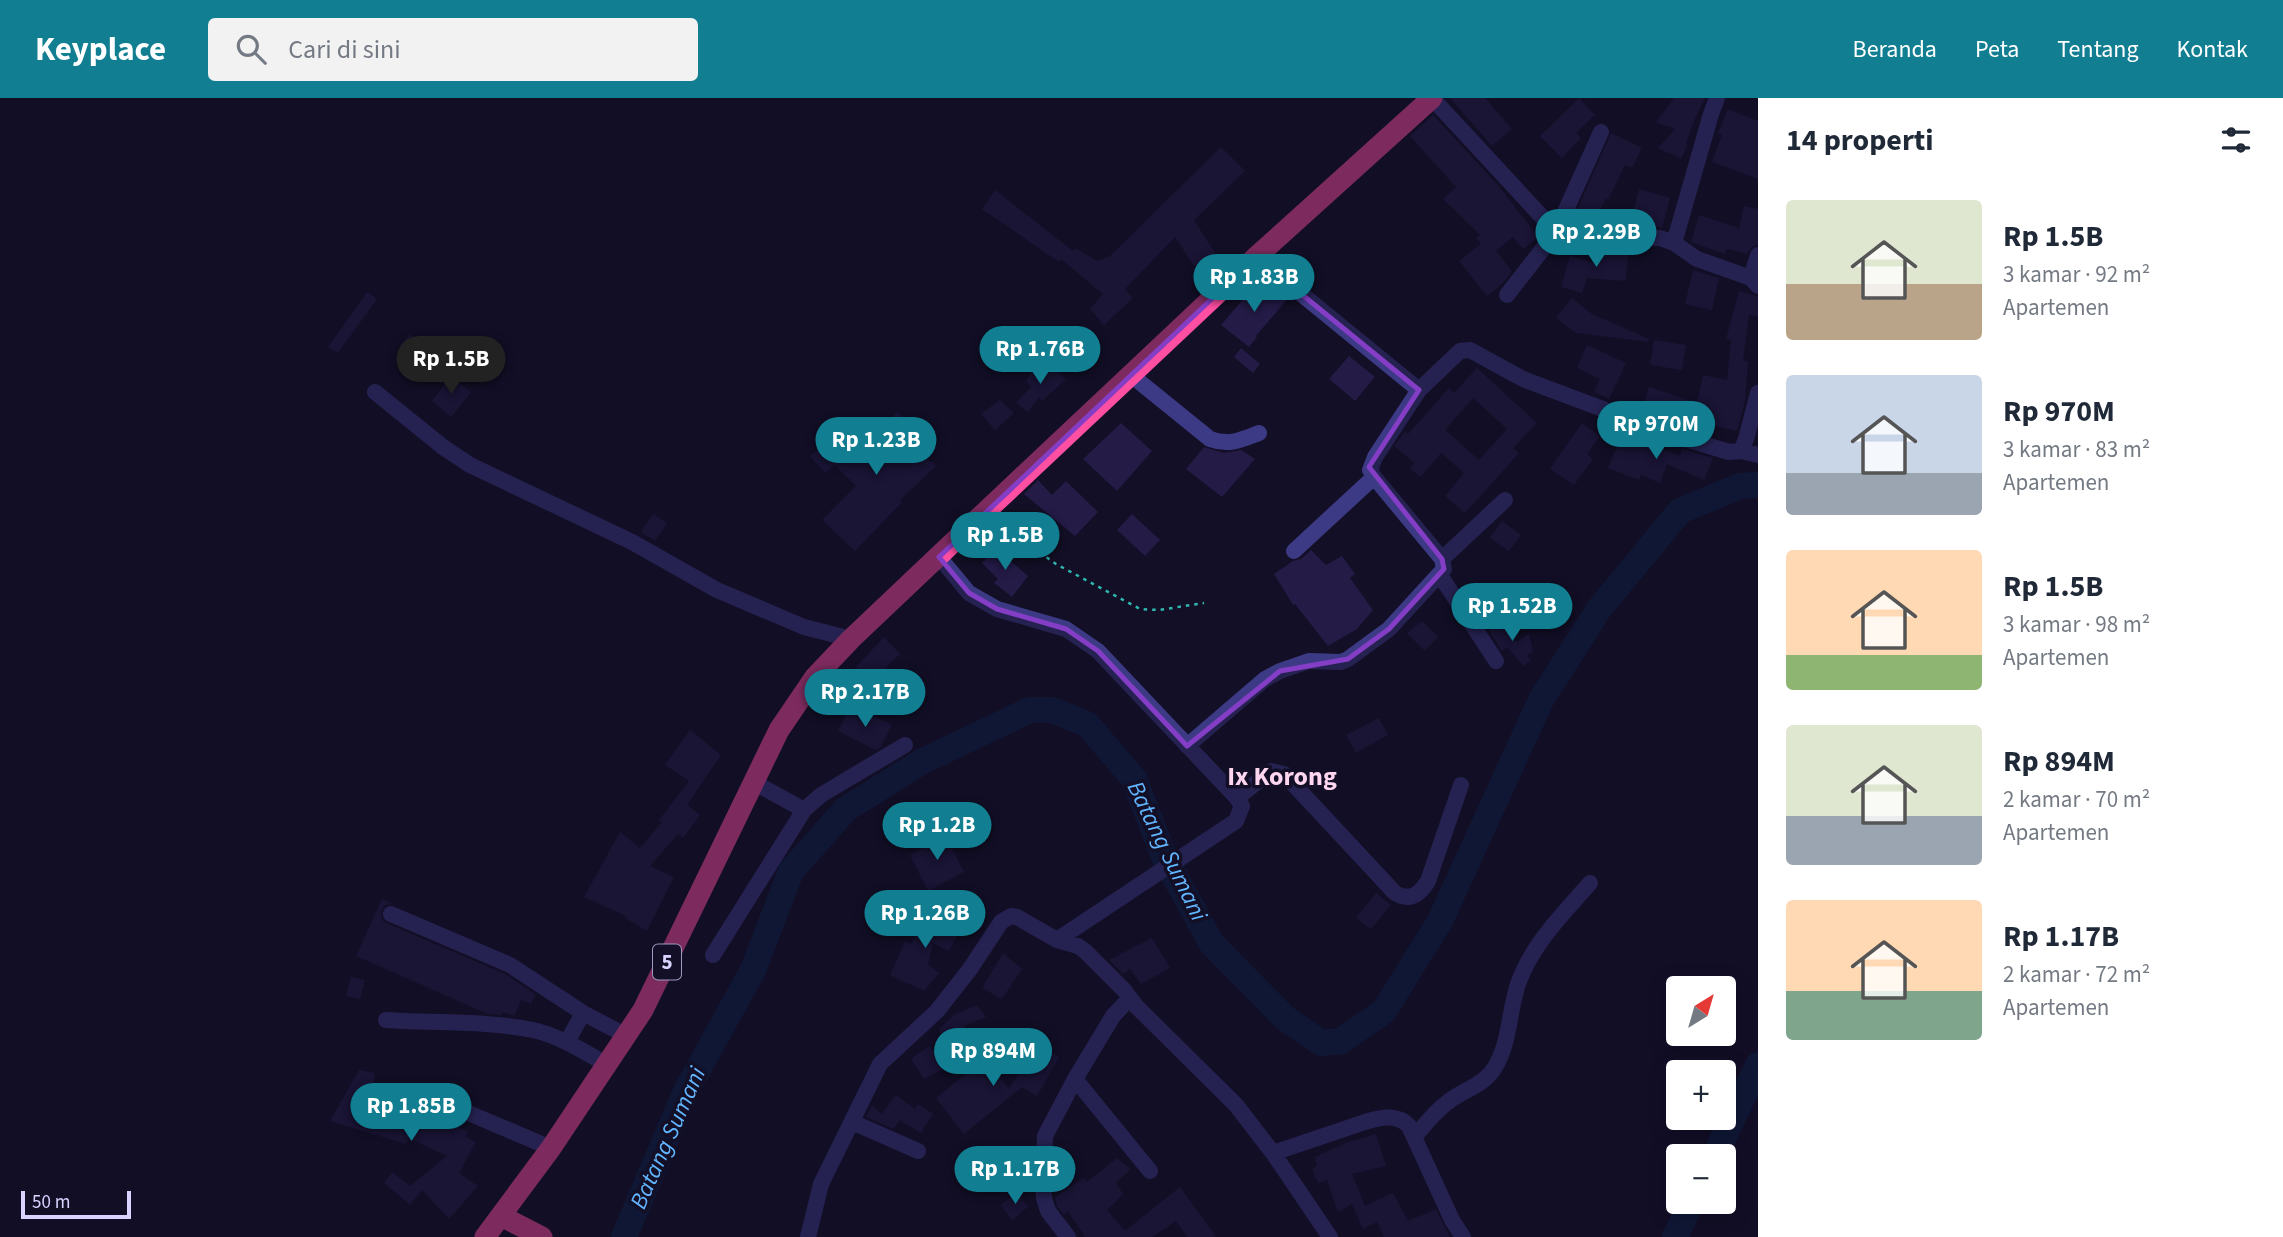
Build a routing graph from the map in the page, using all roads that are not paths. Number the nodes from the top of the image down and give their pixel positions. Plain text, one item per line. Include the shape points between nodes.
1 (1432, 98) edge
2 (1717, 98) edge
3 (1601, 132) dead end
4 (1556, 232) junction
5 (1674, 243) junction
6 (1758, 255) edge
7 (1256, 257) junction
8 (1755, 282) edge
9 (1507, 295) dead end
10 (1131, 375) junction
11 (1419, 390) junction
12 (375, 392) dead end
13 (1758, 393) edge
14 (1259, 433) dead end
15 (1741, 451) junction
16 (1758, 455) edge
17 (1374, 477) junction
18 (1505, 500) dead end
19 (1294, 551) dead end
20 (939, 557) junction
21 (1441, 567) junction
22 (852, 639) junction
23 (1496, 661) dead end
24 (905, 744) dead end
25 (1187, 746) junction
26 (753, 782) junction
27 (1461, 785) dead end
28 (1237, 798) junction
29 (804, 810) junction
30 (1590, 883) dead end
31 (391, 914) dead end
32 (1057, 940) junction
33 (713, 955) dead end
34 (1129, 999) junction
35 (583, 1013) junction
36 (386, 1020) dead end
37 (627, 1036) junction
38 (567, 1042) junction
39 (608, 1065) junction
40 (1075, 1079) junction
41 (445, 1103) dead end
42 (852, 1122) junction
43 (1414, 1137) junction
44 (551, 1148) junction
45 (918, 1152) dead end
46 (1273, 1153) junction
47 (1150, 1171) dead end
48 (501, 1216) junction
49 (485, 1237) edge
50 (542, 1237) edge
51 (808, 1237) edge
52 (1068, 1237) edge
53 (1330, 1237) edge
54 (1463, 1237) edge

1 - 4 street
1 - 7 highway, 5
2 - 5 street
3 - 4 street
4 - 5 street via 1660,238
4 - 9 street
5 - 8 street via 1697,258
6 - 8 street
7 - 10 highway, 5
7 - 11 street
10 - 14 street via 1210,439 1233,444
10 - 20 highway, 5
11 - 15 street via 1460,351 1470,350 1523,379 1669,434 1729,452
11 - 17 street via 1371,463
12 - 22 street via 470,465 632,542 717,590 804,627
13 - 15 street
15 - 16 street
17 - 19 street
17 - 21 street
18 - 21 street
20 - 22 highway, 5
20 - 25 street via 969,593 997,609 1066,629 1098,651
21 - 23 street
21 - 25 street via 1389,629 1348,659 1309,661 1265,679
22 - 26 highway, 5 via 810,684 779,730
24 - 29 street
25 - 28 street
26 - 29 street
26 - 37 highway, 5
27 - 28 street via 1428,881 1411,898 1395,893 1284,774 1271,771
28 - 32 street via 1242,806 1236,821
29 - 33 street
30 - 43 street via 1525,965 1496,1067 1480,1084 1446,1102
31 - 35 street via 510,965
32 - 34 street via 1085,951
32 - 42 street via 1017,917 1006,917 937,1011 880,1064
34 - 40 street via 1113,1016
34 - 46 street via 1236,1105
35 - 37 street
35 - 38 street
36 - 38 street via 511,1027
37 - 39 highway, 5
38 - 39 street
39 - 44 highway, 5
40 - 47 street
40 - 52 street via 1045,1140 1046,1204
41 - 44 street
42 - 45 street
42 - 51 street via 821,1185
43 - 46 street via 1403,1120 1382,1117
43 - 54 street
44 - 48 highway, 5
46 - 53 street
48 - 49 highway
48 - 50 highway

